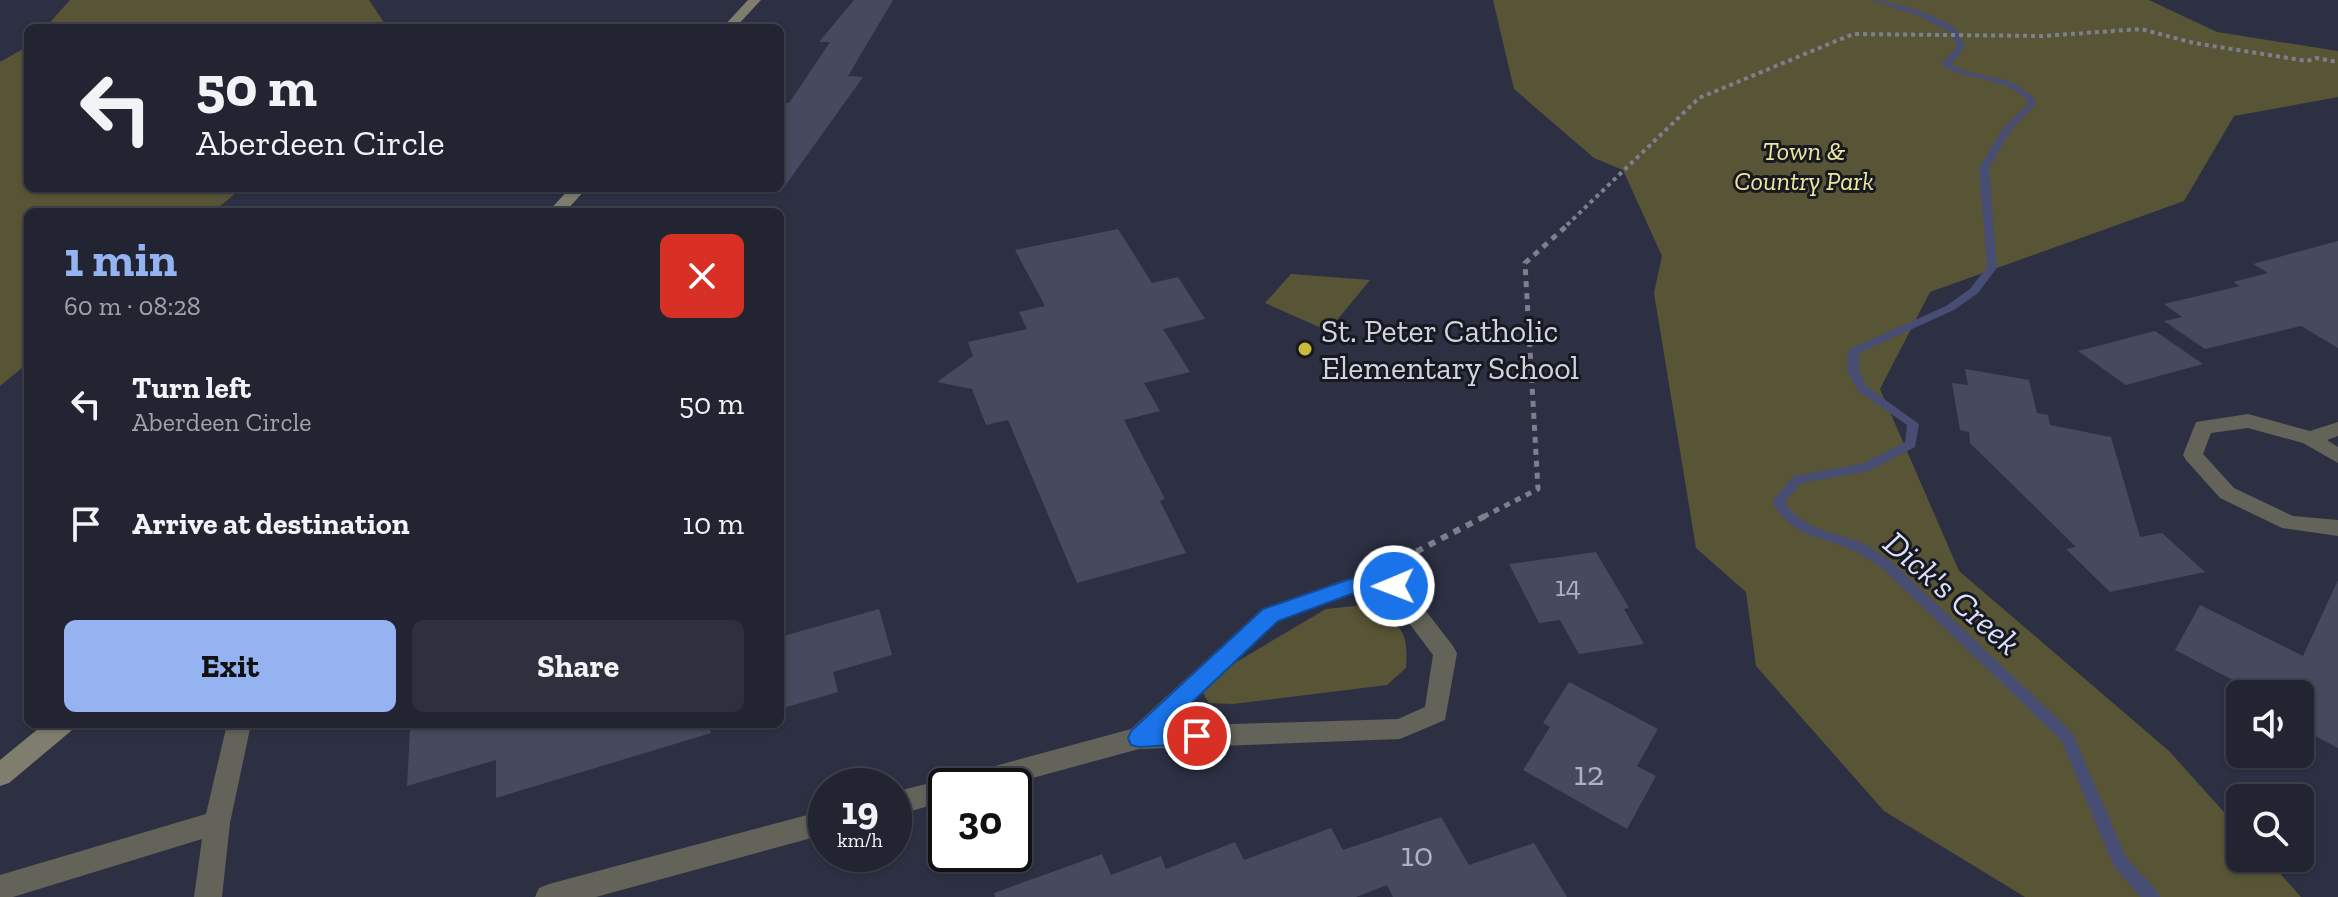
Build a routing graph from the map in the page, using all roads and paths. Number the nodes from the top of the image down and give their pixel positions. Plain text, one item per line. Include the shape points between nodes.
1 (755, 0) edge
2 (732, 24) edge
3 (2338, 62) edge
4 (575, 192) edge
5 (560, 208) edge
6 (2338, 429) edge
7 (2310, 438) junction
8 (2338, 456) edge
9 (2338, 528) edge
10 (1404, 559) dead end
11 (57, 728) edge
12 (238, 728) edge
13 (1139, 738) junction
14 (1028, 768) edge
15 (0, 775) edge
16 (217, 823) junction
17 (808, 827) edge
18 (0, 888) edge
19 (208, 897) edge
20 (549, 897) edge

1 - 2 street
3 - 10 path via 2194,43 2141,29 2043,36 1853,34 1699,98 1525,263 1538,489
4 - 5 street
6 - 7 street
7 - 8 street
7 - 9 street via 2248,421 2203,427 2193,455 2227,493 2290,523
11 - 15 street
12 - 16 street
13 - 13 street via 1270,615 1350,587 1394,586 1445,653 1436,713 1400,729
13 - 14 street
16 - 18 street
16 - 19 street
17 - 20 street

